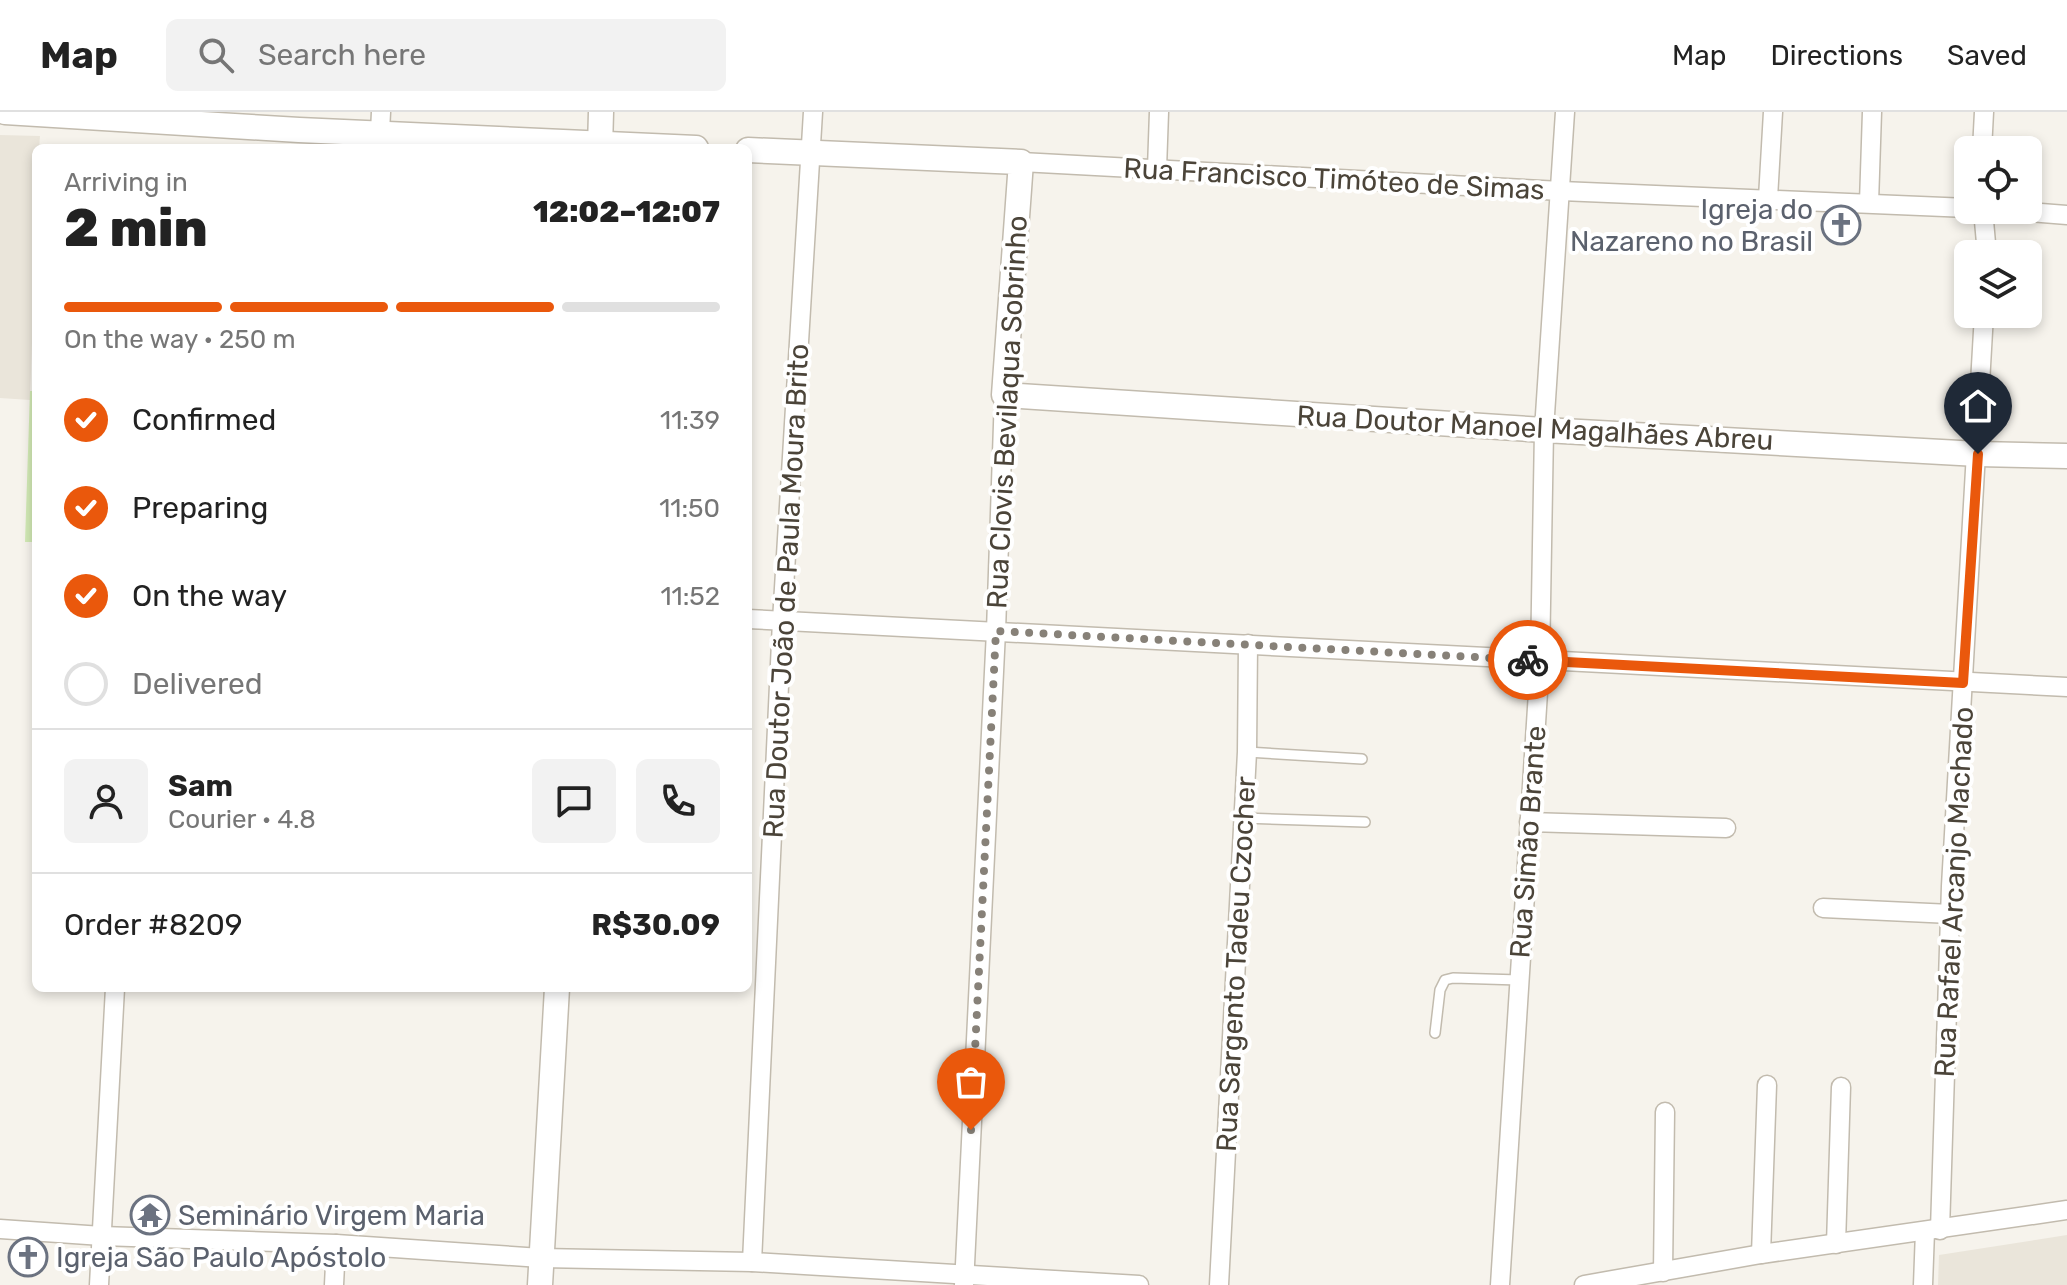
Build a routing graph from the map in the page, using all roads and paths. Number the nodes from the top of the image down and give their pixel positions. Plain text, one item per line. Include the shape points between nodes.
1 (5, 112) edge
2 (601, 112) edge
3 (813, 112) edge
4 (1159, 112) edge
5 (1565, 112) edge
6 (1773, 112) edge
7 (1872, 112) edge
8 (1984, 112) edge
9 (155, 116) edge
10 (380, 122) edge
11 (1983, 136) edge
12 (299, 139) edge
13 (582, 144) edge
14 (600, 144) edge
15 (752, 150) edge
16 (810, 153) junction
17 (1021, 162) junction
18 (1157, 169) junction
19 (1561, 191) junction
20 (1768, 198) junction
21 (1869, 203) junction
22 (1954, 207) edge
23 (2042, 213) edge
24 (2067, 215) edge
25 (1983, 328) edge
26 (1004, 395) junction
27 (1544, 430) junction
28 (1978, 454) junction
29 (2067, 456) edge
30 (752, 619) edge
31 (782, 621) junction
32 (996, 631) junction
33 (1248, 644) junction
34 (1540, 661) junction
35 (1963, 683) junction
36 (2067, 687) edge
37 (1247, 752) junction
38 (1362, 759) dead end
39 (1243, 818) junction
40 (1365, 822) dead end
41 (1529, 822) junction
42 (1726, 828) dead end
43 (1823, 908) dead end
44 (1951, 914) junction
45 (1519, 980) junction
46 (115, 992) edge
47 (557, 992) edge
48 (1435, 1033) dead end
49 (1767, 1085) dead end
50 (1841, 1087) dead end
51 (1665, 1112) dead end
52 (2067, 1210) edge
53 (0, 1229) edge
54 (1933, 1230) junction
55 (102, 1236) junction
56 (336, 1244) junction
57 (1836, 1244) junction
58 (1761, 1254) junction
59 (541, 1258) junction
60 (752, 1262) junction
61 (1663, 1272) junction
62 (964, 1281) edge
63 (99, 1285) edge
64 (334, 1285) edge
65 (540, 1285) edge
66 (1139, 1285) edge
67 (1219, 1285) edge
68 (1500, 1285) edge
69 (1584, 1285) edge
70 (1923, 1285) edge

1 - 9 street
2 - 14 street
3 - 16 street, Rua Doutor João de Paula Moura Brito
4 - 18 street
5 - 19 street, Rua Simão Brante
6 - 20 street
7 - 21 street
8 - 11 street
9 - 12 street
10 - 12 street
10 - 13 street
15 - 16 street, Rua Francisco Timóteo de Simas
16 - 17 street, Rua Francisco Timóteo de Simas
16 - 31 street, Rua Doutor João de Paula Moura Brito
17 - 18 street, Rua Francisco Timóteo de Simas
17 - 26 street, Rua Clovis Bevilaqua Sobrinho
18 - 19 street, Rua Francisco Timóteo de Simas
19 - 20 street, Rua Francisco Timóteo de Simas
19 - 27 street, Rua Simão Brante
20 - 21 street, Rua Francisco Timóteo de Simas
21 - 22 street, Rua Francisco Timóteo de Simas
23 - 24 street
25 - 28 street, Rua Rafael Arcanjo Machado
26 - 27 street, Rua Doutor Manoel Magalhães Abreu
26 - 32 street, Rua Clovis Bevilaqua Sobrinho
27 - 28 street, Rua Doutor Manoel Magalhães Abreu
27 - 34 street, Rua Simão Brante
28 - 29 street, Rua Doutor Manoel Magalhães Abreu
28 - 35 street, Rua Rafael Arcanjo Machado
30 - 31 street
31 - 32 street
31 - 60 street, Rua Doutor João de Paula Moura Brito
32 - 33 street
32 - 62 street, Rua Clovis Bevilaqua Sobrinho
33 - 34 street
33 - 37 street, Rua Sargento Tadeu Czocher
34 - 35 street
34 - 41 street, Rua Simão Brante
35 - 36 street
35 - 44 street, Rua Rafael Arcanjo Machado
37 - 38 lane
37 - 39 street, Rua Sargento Tadeu Czocher
39 - 40 lane
39 - 67 street, Rua Sargento Tadeu Czocher
41 - 42 street
41 - 45 street, Rua Simão Brante
43 - 44 street
44 - 54 street, Rua Rafael Arcanjo Machado
45 - 48 lane via 1445,980
45 - 68 street, Rua Simão Brante
46 - 55 street
47 - 59 street
49 - 58 street
50 - 57 street
51 - 61 street
52 - 54 street
53 - 55 street
54 - 57 street
54 - 70 street, Rua Rafael Arcanjo Machado
55 - 56 street
55 - 63 street
56 - 59 street
56 - 64 street
57 - 58 street
58 - 61 street
59 - 60 street
59 - 65 street
60 - 62 street
61 - 69 street
62 - 66 street

